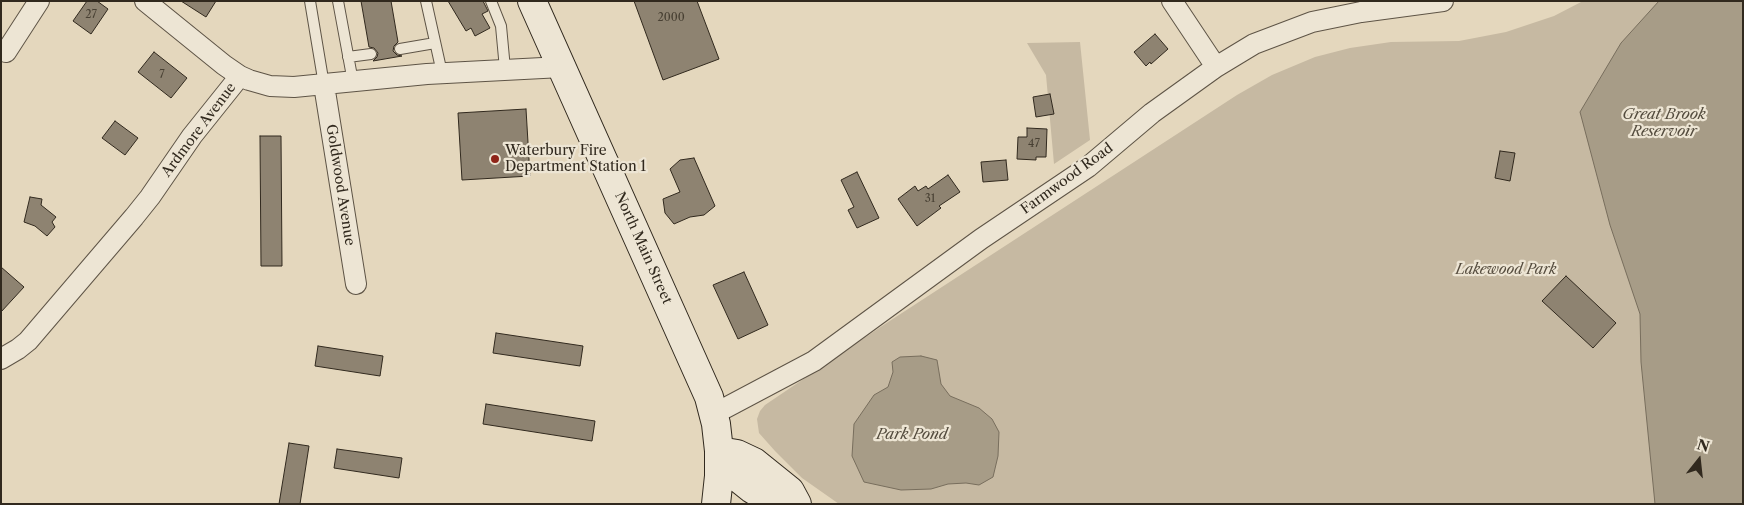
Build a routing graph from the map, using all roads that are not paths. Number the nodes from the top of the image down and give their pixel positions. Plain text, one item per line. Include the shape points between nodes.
1 (39, 1) edge
2 (145, 1) edge
3 (310, 1) edge
4 (338, 1) edge
5 (426, 1) edge
6 (491, 1) edge
7 (532, 1) edge
8 (1172, 1) edge
9 (1443, 1) edge
10 (435, 43) junction
11 (400, 49) dead end
12 (6, 52) dead end
13 (371, 54) dead end
14 (348, 56) junction
15 (562, 67) junction
16 (1216, 67) junction
17 (505, 69) junction
18 (442, 73) junction
19 (240, 76) junction
20 (353, 82) junction
21 (324, 85) junction
22 (356, 284) dead end
23 (1, 359) edge
24 (714, 414) junction
25 (719, 451) junction
26 (716, 504) edge
27 (776, 504) edge
28 (797, 504) edge

1 - 12 street
2 - 19 street
3 - 21 lane
4 - 14 lane
5 - 10 lane
6 - 17 lane via 501,26
7 - 15 main road, North Main Street
8 - 16 street
9 - 16 street, Farmwood Road via 1312,22 1254,44
10 - 11 lane
10 - 18 lane
13 - 14 lane
14 - 20 lane
15 - 17 street, Ardmore Avenue
15 - 24 main road, North Main Street via 705,385
16 - 24 street, Farmwood Road via 1088,167 981,239 814,361
17 - 18 street, Ardmore Avenue
18 - 20 street, Ardmore Avenue
19 - 21 street, Ardmore Avenue via 281,88
19 - 23 street, Ardmore Avenue via 134,217 33,334 18,349
20 - 21 street, Ardmore Avenue
21 - 22 street, Goldwood Avenue
24 - 25 main road, North Main Street
25 - 26 main road, North Main Street
25 - 27 main road via 737,477
25 - 28 main road via 737,454 754,462 790,491

